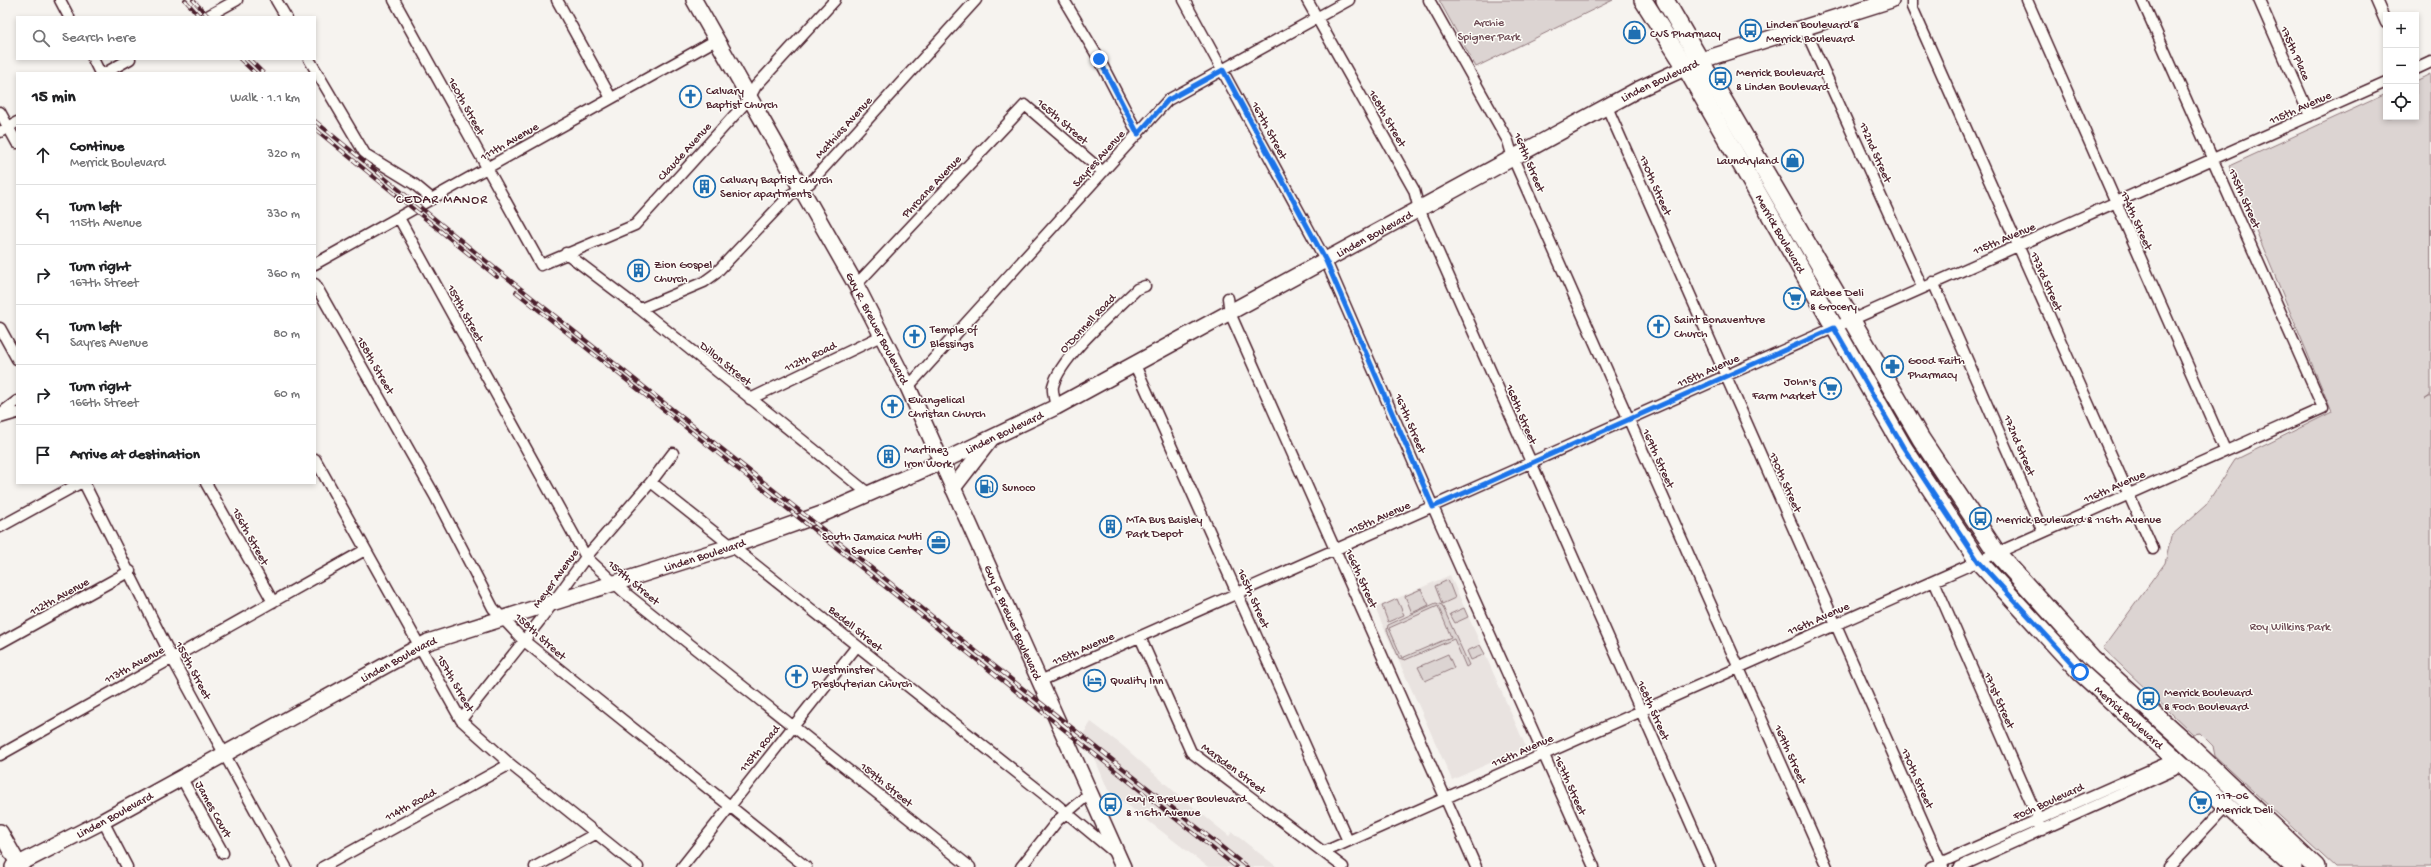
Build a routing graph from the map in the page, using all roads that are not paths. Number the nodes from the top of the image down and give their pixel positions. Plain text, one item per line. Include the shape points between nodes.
1 (60, 0) edge
2 (237, 0) edge
3 (276, 0) edge
4 (394, 0) edge
5 (557, 0) edge
6 (694, 0) edge
7 (835, 0) edge
8 (976, 0) edge
9 (1064, 0) edge
10 (1184, 0) edge
11 (1307, 0) edge
12 (1349, 0) edge
13 (1429, 0) edge
14 (1643, 0) edge
15 (1665, 0) edge
16 (1891, 0) edge
17 (1912, 0) edge
18 (2026, 0) edge
19 (2142, 0) edge
20 (2259, 0) edge
21 (2376, 0) edge
22 (68, 16) edge
23 (208, 16) edge
24 (285, 16) edge
25 (2383, 16) edge
26 (1317, 18) junction
27 (1805, 28) junction
28 (716, 40) junction
29 (94, 60) edge
30 (128, 60) edge
31 (310, 60) edge
32 (1702, 60) junction
33 (2431, 62) edge
34 (1685, 66) junction
35 (2419, 68) edge
36 (1223, 70) junction
37 (100, 72) edge
38 (108, 72) edge
39 (2383, 83) edge
40 (611, 98) junction
41 (749, 99) junction
42 (1025, 105) joint
43 (1607, 107) junction
44 (0, 112) edge
45 (2310, 116) junction
46 (8, 127) edge
47 (1138, 134) junction
48 (16, 141) edge
49 (1513, 158) junction
50 (2214, 160) junction
51 (487, 168) junction
52 (1103, 172) junction
53 (799, 188) junction
54 (432, 199) junction
55 (2115, 203) junction
56 (1419, 209) junction
57 (399, 218) junction
58 (2018, 246) junction
59 (566, 253) junction
60 (1326, 261) junction
61 (316, 263) edge
62 (541, 265) joint
63 (1933, 282) junction
64 (856, 285) junction
65 (316, 286) edge
66 (1145, 286) dead end
67 (1922, 287) junction
68 (1228, 298) dead end
69 (640, 309) junction
70 (1230, 313) junction
71 (1852, 320) junction
72 (0, 328) edge
73 (1834, 328) junction
74 (881, 336) junction
75 (16, 357) edge
76 (1135, 365) junction
77 (1726, 376) junction
78 (908, 387) junction
79 (750, 399) junction
80 (16, 402) edge
81 (1056, 407) junction
82 (2323, 408) joint
83 (16, 413) edge
84 (0, 414) edge
85 (0, 418) edge
86 (1628, 420) junction
87 (992, 438) junction
88 (1923, 442) junction
89 (2225, 450) junction
90 (673, 453) dead end
91 (1908, 454) junction
92 (316, 461) edge
93 (941, 462) junction
94 (1530, 463) junction
95 (651, 482) junction
96 (78, 484) edge
97 (85, 484) edge
98 (207, 484) edge
99 (953, 488) junction
100 (869, 494) junction
101 (2128, 494) junction
102 (1433, 507) junction
103 (0, 527) edge
104 (2043, 532) junction
105 (732, 546) junction
106 (2153, 549) dead end
107 (365, 550) junction
108 (1335, 550) junction
109 (1997, 553) junction
110 (586, 557) junction
111 (1978, 561) junction
112 (130, 572) junction
113 (1934, 581) junction
114 (614, 584) junction
115 (1238, 594) junction
116 (273, 602) junction
117 (553, 603) junction
118 (504, 619) junction
119 (1834, 624) junction
120 (1140, 637) junction
121 (523, 640) junction
122 (0, 643) edge
123 (419, 646) junction
124 (857, 646) junction
125 (172, 658) junction
126 (1738, 668) junction
127 (1040, 681) junction
128 (1640, 711) junction
129 (461, 720) junction
130 (794, 726) junction
131 (2196, 752) junction
132 (224, 754) junction
133 (0, 755) edge
134 (1543, 755) junction
135 (2177, 761) junction
136 (510, 764) junction
137 (181, 777) junction
138 (1090, 793) junction
139 (1446, 798) junction
140 (729, 806) junction
141 (2226, 806) junction
142 (1066, 813) junction
143 (2039, 819) junction
144 (103, 821) junction
145 (2043, 830) junction
146 (0, 832) edge
147 (597, 833) junction
148 (1348, 841) junction
149 (1324, 852) junction
150 (223, 853) dead end
151 (1121, 862) edge
152 (1942, 865) edge
153 (17, 866) edge
154 (2311, 866) edge
155 (127, 867) edge
156 (286, 867) edge
157 (323, 867) edge
158 (535, 867) edge
159 (638, 867) edge
160 (682, 867) edge
161 (806, 867) edge
162 (970, 867) edge
163 (1021, 867) edge
164 (1343, 867) edge
165 (1476, 867) edge
166 (1594, 867) edge
167 (1710, 867) edge
168 (1827, 867) edge
169 (1931, 867) edge
170 (1959, 867) edge
171 (2169, 867) edge
172 (2294, 867) edge

1 - 22 street
2 - 23 street
3 - 24 street
4 - 51 street, 160th Street
5 - 40 street
6 - 28 main road, Guy R. Brewer Boulevard
7 - 41 street, Claude Avenue via 756,86
8 - 53 street, Mathias Avenue via 810,183
9 - 47 street via 1099,59
10 - 36 street, 167th Street
11 - 26 street, 168th Street
12 - 26 street, Sayres Avenue
13 - 49 street, 169th Street via 1508,141
14 - 34 main road, Merrick Boulevard
15 - 32 main road, Merrick Boulevard
16 - 27 main road, Linden Boulevard
17 - 58 street, 173rd Street
18 - 55 street, 174th Street
19 - 50 street, 175th Street
20 - 45 street, 175th Place
21 - 25 street
26 - 36 street, Sayres Avenue
26 - 56 street, 168th Street via 1414,190
27 - 32 main road, Linden Boulevard
27 - 67 street, 172nd Street
28 - 40 street, 111th Avenue
28 - 41 main road, Guy R. Brewer Boulevard
29 - 37 street
30 - 38 street
31 - 54 street via 365,154 414,184
32 - 34 main road, Linden Boulevard
32 - 71 main road, Merrick Boulevard
33 - 35 street
34 - 43 main road, Linden Boulevard
34 - 73 main road, Merrick Boulevard
36 - 47 street, Sayres Avenue via 1168,100
36 - 60 street, 167th Street
39 - 45 street, 115th Avenue
40 - 51 street, 111th Avenue
41 - 53 main road, Guy R. Brewer Boulevard
41 - 59 street, Claude Avenue via 635,225
42 - 52 street, 165th Street
42 - 64 street, Phroane Avenue
43 - 49 main road, Linden Boulevard
43 - 77 street, 170th Street
44 - 46 street
45 - 50 street, 115th Avenue
46 - 48 street
47 - 52 street, Sayres Avenue
49 - 56 main road, Linden Boulevard
49 - 86 street, 169th Street
50 - 55 street, 115th Avenue
50 - 82 street, 175th Street
51 - 54 street, 111th Avenue
51 - 62 street, 160th Street
52 - 78 street, Sayres Avenue
53 - 64 main road, Guy R. Brewer Boulevard
53 - 69 street, Mathias Avenue via 785,199 715,274 704,282
54 - 57 street, 111th Avenue
55 - 58 street, 115th Avenue
55 - 89 street, 174th Street
56 - 60 main road, Linden Boulevard
56 - 94 street, 168th Street
57 - 61 street, 111th Avenue
57 - 110 street, 159th Street
58 - 63 street, 115th Avenue
58 - 101 street, 173rd Street
59 - 62 street, Claude Avenue
59 - 69 street, Dillon Street
60 - 70 main road, Linden Boulevard
60 - 102 street, 167th Street
63 - 67 street, 115th Avenue
63 - 104 street, 172nd Street
64 - 74 main road, Guy R. Brewer Boulevard
65 - 118 street, 158th Street via 435,496 494,608
66 - 81 street, O'Donnell Road via 1137,289 1075,351 1056,377 1052,388
67 - 71 street, 115th Avenue
68 - 70 street, 166th Street
69 - 79 street, Dillon Street
70 - 76 main road, Linden Boulevard
70 - 108 street, 166th Street
71 - 73 street, 115th Avenue
71 - 88 main road, Merrick Boulevard
72 - 75 street
73 - 77 street, 115th Avenue
73 - 91 main road, Merrick Boulevard
74 - 78 main road, Guy R. Brewer Boulevard
74 - 79 street, 112th Road
76 - 81 main road, Linden Boulevard
76 - 115 street, 165th Street
77 - 86 street, 115th Avenue
77 - 119 street, 170th Street
78 - 93 main road, Guy R. Brewer Boulevard
79 - 100 street, Dillon Street
80 - 84 street
81 - 87 main road, Linden Boulevard
82 - 89 street, 116th Avenue
83 - 85 street
86 - 94 street, 115th Avenue
86 - 126 street, 169th Street
87 - 93 main road, Linden Boulevard
87 - 99 main road
88 - 91 main road
88 - 109 main road, Merrick Boulevard
89 - 101 street, 116th Avenue
90 - 95 street, Meyer Avenue
91 - 111 main road, Merrick Boulevard
92 - 107 street, 157th Street
93 - 99 main road, Guy R. Brewer Boulevard
93 - 100 main road, Linden Boulevard
94 - 102 street, 115th Avenue
94 - 128 street, 168th Street
95 - 105 street, Bedell Street
95 - 110 street, Meyer Avenue
96 - 103 street
97 - 112 street, 155th Street
98 - 116 street, 156th Street
99 - 127 main road, Guy R. Brewer Boulevard
100 - 105 main road, Linden Boulevard
101 - 104 street, 116th Avenue
101 - 106 street, 173rd Street
102 - 108 street, 115th Avenue
102 - 134 street, 167th Street
104 - 109 street, 116th Avenue
105 - 114 main road, Linden Boulevard
105 - 124 street, Bedell Street
107 - 116 street, 113th Avenue
107 - 123 street, 157th Street
108 - 115 street, 115th Avenue
108 - 139 street, 166th Street
109 - 111 street, 116th Avenue
109 - 131 main road, Merrick Boulevard via 2092,658
110 - 114 street, 159th Street
110 - 117 street, Meyer Avenue
111 - 113 street, 116th Avenue
111 - 135 main road, Merrick Boulevard via 2080,672
112 - 122 street, 112th Avenue
112 - 125 street, 155th Street
113 - 119 street, 116th Avenue
113 - 143 street, 171st Street
114 - 117 main road, Linden Boulevard
114 - 130 street, 159th Street
115 - 120 street, 115th Avenue
115 - 148 street, 165th Street
116 - 125 street, 113th Avenue
117 - 118 main road, Linden Boulevard
117 - 121 street, Meyer Avenue
118 - 121 street, 158th Street
118 - 123 main road, Linden Boulevard
119 - 126 street, 116th Avenue
119 - 152 street, 170th Street
120 - 127 street, 115th Avenue
120 - 149 street, Marsden Street via 1191,752
121 - 129 street, Meyer Avenue
121 - 140 street, 158th Street
123 - 129 street, 157th Street
123 - 132 main road, Linden Boulevard
124 - 130 street, 115th Road
124 - 142 street, Bedell Street
125 - 132 street, 155th Street
125 - 133 street, 113th Avenue
126 - 128 street, 116th Avenue
126 - 168 street, 169th Street
127 - 138 main road, Guy R. Brewer Boulevard
128 - 134 street, 116th Avenue
128 - 167 street, 168th Street
129 - 136 street, 157th Street
130 - 140 street, 115th Road
130 - 162 street, 159th Street
131 - 135 street, Foch Boulevard
131 - 154 main road, Merrick Boulevard
132 - 137 main road, Linden Boulevard
132 - 156 street, 155th Street
134 - 139 street, 116th Avenue
134 - 166 street, 167th Street
135 - 141 main road, Merrick Boulevard
135 - 143 street, Foch Boulevard via 2166,763
135 - 145 street, Foch Boulevard via 2174,770
136 - 147 street, 157th Street
136 - 157 street, 114th Road
137 - 144 main road, Linden Boulevard
137 - 150 street, James Court
138 - 142 street
138 - 151 main road, Guy R. Brewer Boulevard
139 - 148 street, 116th Avenue
139 - 165 street, 166th Street
140 - 160 street, 115th Road
140 - 161 street, 158th Street
141 - 171 street
141 - 172 main road, Merrick Boulevard
142 - 151 street, Bedell Street
142 - 163 street
143 - 145 street, 171st Street
143 - 152 street, Foch Boulevard
144 - 153 main road, Linden Boulevard
144 - 155 street
145 - 170 street, Foch Boulevard
146 - 153 main road
147 - 158 street
147 - 159 street, 157th Street
148 - 149 street, 116th Avenue
149 - 164 street, Marsden Street
152 - 169 street, Foch Boulevard

